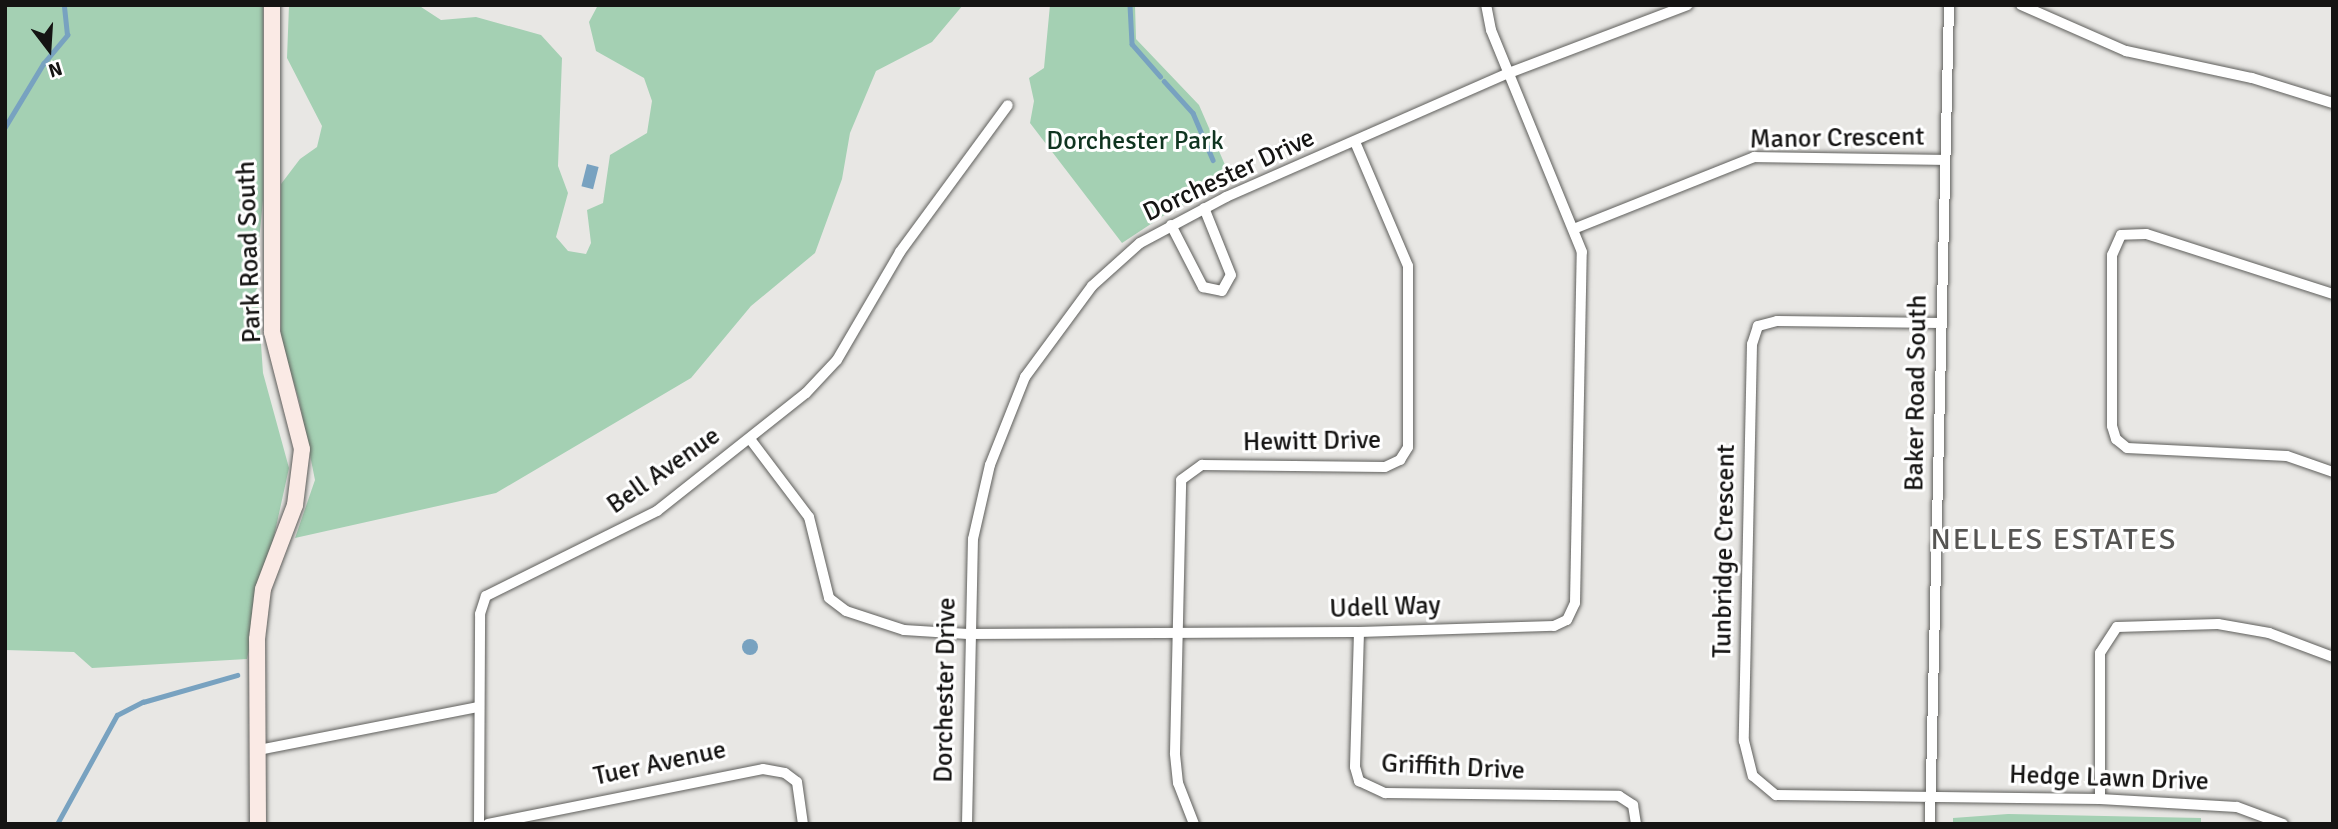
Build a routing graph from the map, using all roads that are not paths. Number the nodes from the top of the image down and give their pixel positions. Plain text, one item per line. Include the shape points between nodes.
1 (272, 5) edge
2 (1486, 5) edge
3 (1688, 5) edge
4 (1949, 5) edge
5 (2021, 5) edge
6 (1508, 73) junction
7 (2333, 103) edge
8 (1008, 105) dead end
9 (1356, 144) junction
10 (1944, 160) junction
11 (1204, 208) junction
12 (1171, 225) junction
13 (1576, 228) junction
14 (2333, 293) edge
15 (1941, 323) junction
16 (750, 439) junction
17 (2333, 472) edge
18 (1359, 632) junction
19 (968, 634) junction
20 (1176, 634) junction
21 (2333, 657) edge
22 (480, 707) junction
23 (259, 750) junction
24 (1931, 798) junction
25 (2100, 799) junction
26 (258, 824) edge
27 (479, 824) edge
28 (488, 824) edge
29 (803, 824) edge
30 (967, 824) edge
31 (1194, 824) edge
32 (1636, 824) edge
33 (1930, 824) edge
34 (2283, 824) edge

1 - 23 main road, Park Road South via 272,332 302,449 295,505 263,589 257,639
2 - 6 street, Udell Way
3 - 6 street, Dorchester Drive
4 - 10 street, Baker Road South
5 - 7 street via 2126,51 2252,78
6 - 9 street, Dorchester Drive
6 - 13 street, Udell Way
8 - 16 street, Bell Avenue via 900,252 837,360 806,393
9 - 11 street, Dorchester Drive
9 - 20 street, Hewitt Drive via 1408,266 1408,447 1399,460 1385,467 1202,465 1186,473 1178,489
10 - 13 street, Manor Crescent via 1754,158
10 - 15 street, Baker Road South
11 - 12 street, Dorchester Drive
11 - 12 street via 1231,275 1222,291 1203,287
12 - 19 street, Dorchester Drive via 1140,243 1092,286 1025,377 989,465 973,539
13 - 18 street, Udell Way via 1584,285 1581,429 1575,603 1567,620 1555,626
14 - 17 street via 2146,234 2121,235 2112,255 2112,426 2116,439 2127,448 2287,456
15 - 24 street, Baker Road South
15 - 24 street, Tunbridge Crescent via 1777,321 1758,326 1752,344 1751,385 1744,741 1752,776 1776,795
16 - 19 street, Udell Way via 809,517 826,592 834,604 904,630
16 - 22 street, Bell Avenue via 637,523 486,596 480,614
18 - 20 street, Udell Way
18 - 32 street, Griffith Drive via 1355,767 1359,781 1385,793 1619,796 1633,805
19 - 20 street, Udell Way
19 - 30 street, Dorchester Drive
20 - 31 street via 1178,783
21 - 25 street via 2269,633 2218,624 2117,627 2100,653
22 - 23 street
22 - 27 street
23 - 26 main road, Park Road South
24 - 25 street, Hedge Lawn Drive
24 - 33 street, Baker Road South
25 - 34 street, Hedge Lawn Drive via 2237,807
28 - 29 street, Tuer Avenue via 763,769 785,773 797,782

